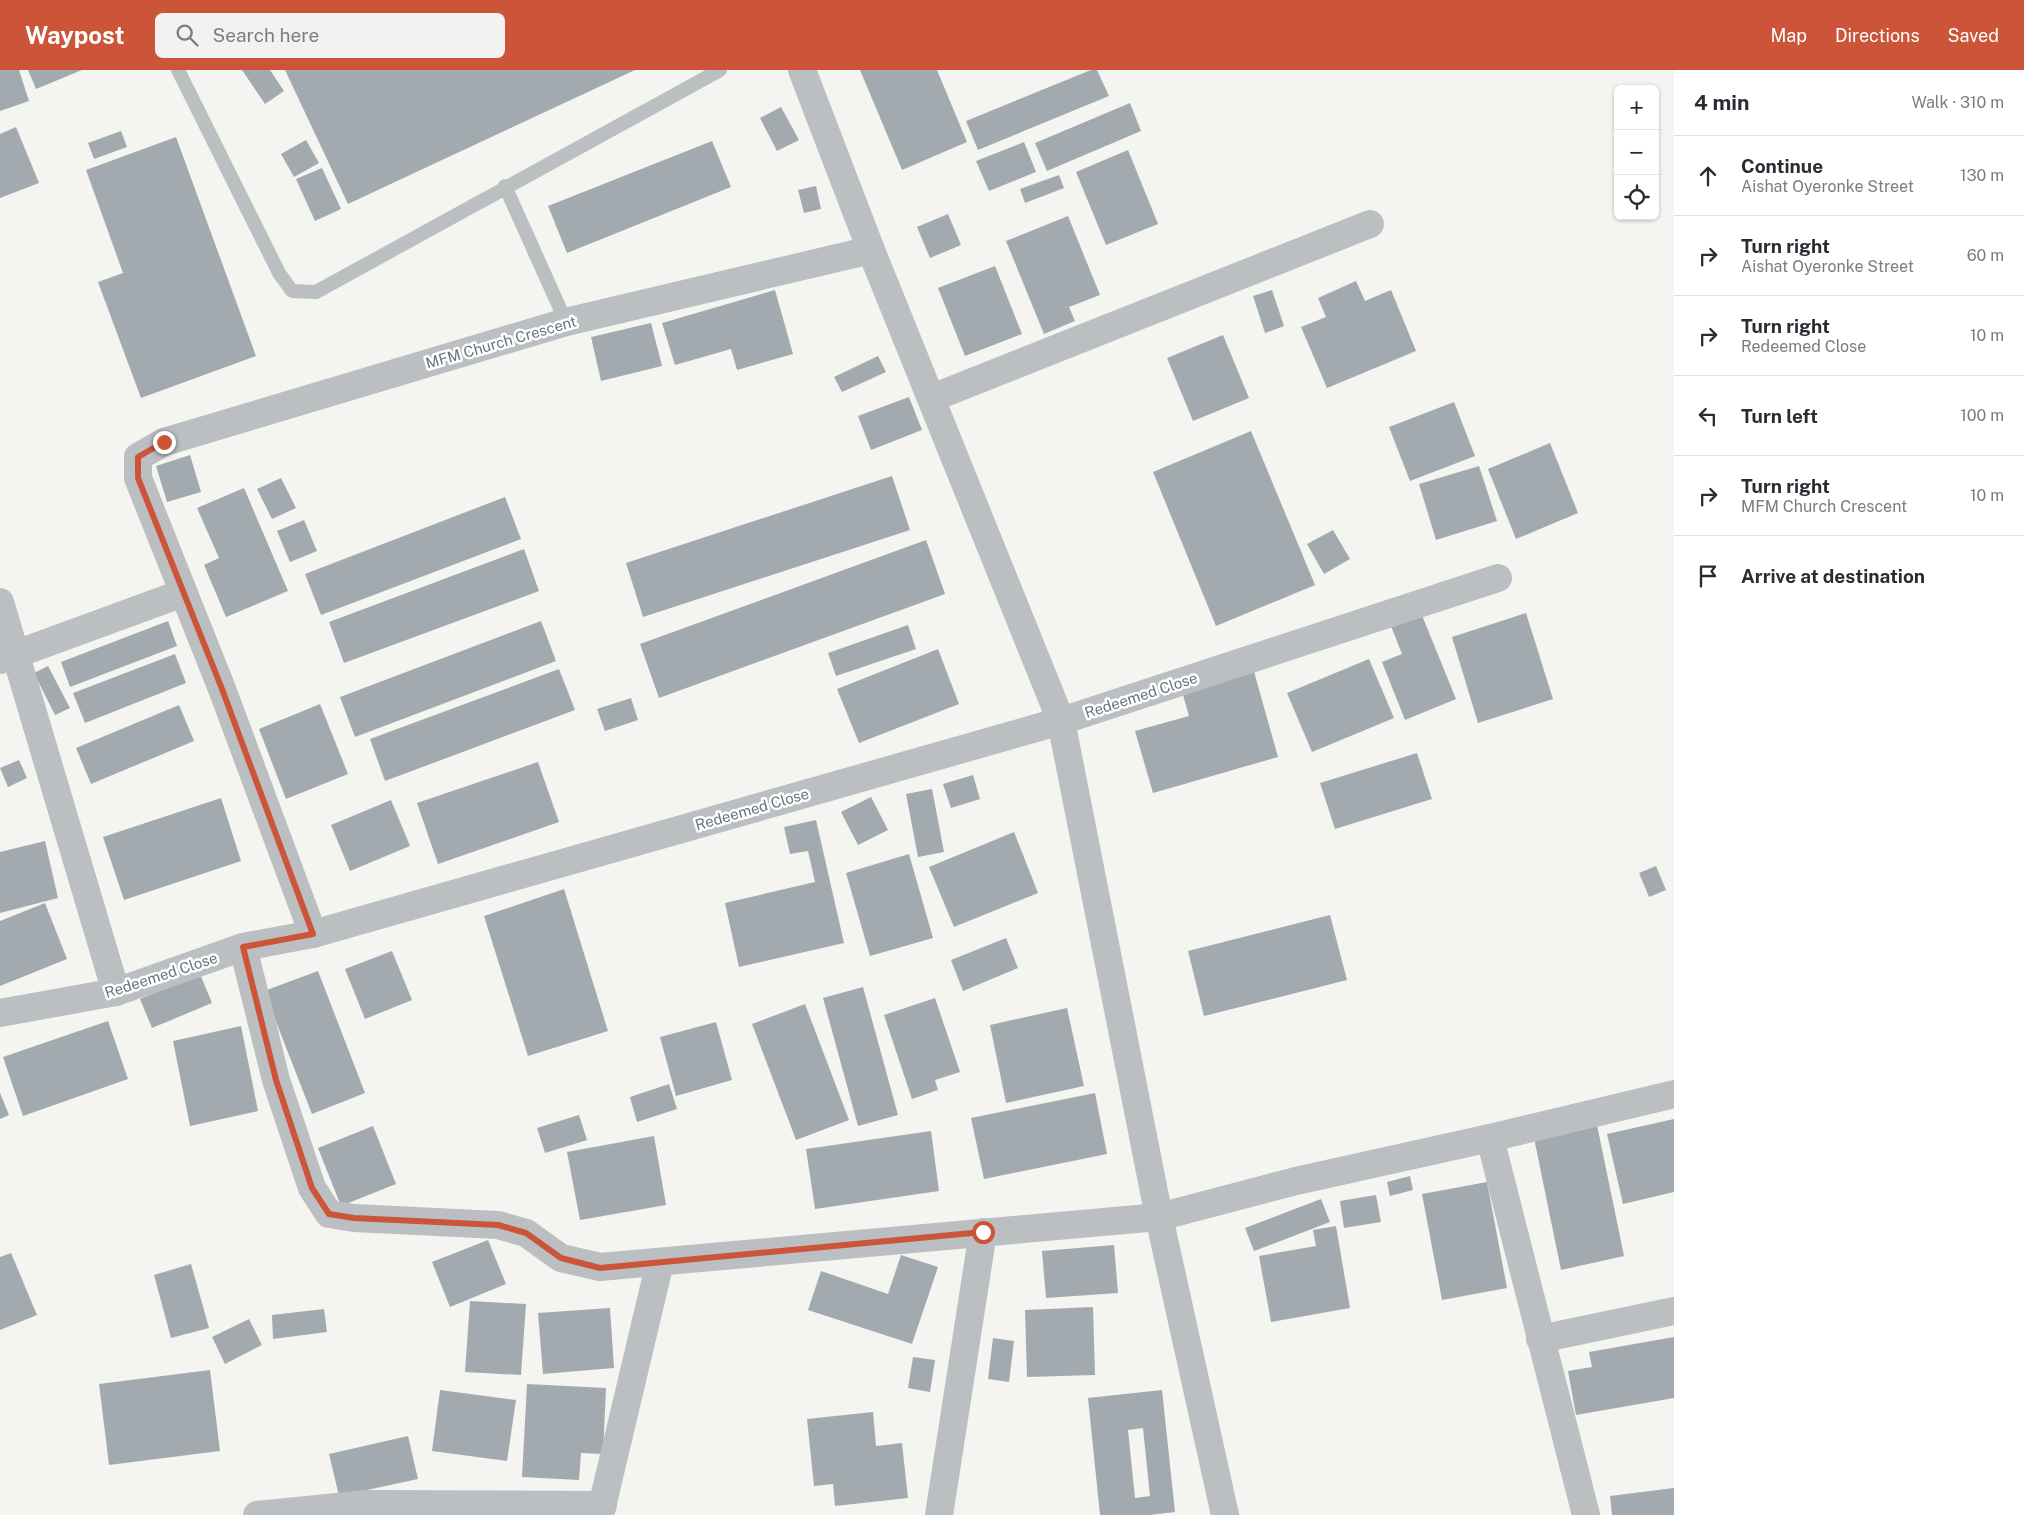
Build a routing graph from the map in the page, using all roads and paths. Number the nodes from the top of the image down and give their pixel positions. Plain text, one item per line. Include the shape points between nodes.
1 (178, 70) edge
2 (720, 70) edge
3 (802, 70) edge
4 (504, 186) junction
5 (1370, 224) dead end
6 (871, 250) junction
7 (566, 322) junction
8 (932, 398) junction
9 (1498, 578) dead end
10 (183, 593) junction
11 (0, 602) edge
12 (7, 657) edge
13 (1060, 721) junction
14 (313, 934) junction
15 (243, 947) junction
16 (116, 992) junction
17 (0, 1014) edge
18 (1674, 1094) edge
19 (1490, 1138) junction
20 (1159, 1217) junction
21 (983, 1232) junction
22 (660, 1262) junction
23 (1674, 1311) edge
24 (1540, 1339) junction
25 (601, 1510) edge
26 (257, 1515) edge
27 (939, 1515) edge
28 (1225, 1515) edge
29 (1586, 1515) edge

1 - 4 lane via 279,273 292,291 316,292
2 - 4 lane
3 - 6 street
4 - 7 lane
5 - 8 street
6 - 7 street, MFM Church Crescent
6 - 8 street
7 - 10 street, MFM Church Crescent via 164,442 138,457 138,478
8 - 13 street
9 - 13 street, Redeemed Close
10 - 12 street
10 - 14 street
11 - 12 street
12 - 16 street
13 - 14 street, Redeemed Close
13 - 20 street
14 - 15 street, Redeemed Close
15 - 16 street, Redeemed Close
15 - 22 street via 276,1080 312,1188 329,1214 498,1225 526,1233 561,1258 600,1268
16 - 17 street, Redeemed Close
18 - 19 street
19 - 20 street via 1296,1181
19 - 24 street
20 - 21 street
20 - 28 street
21 - 22 street
21 - 27 street
22 - 25 street
23 - 24 street
24 - 29 street
25 - 26 street via 367,1504

